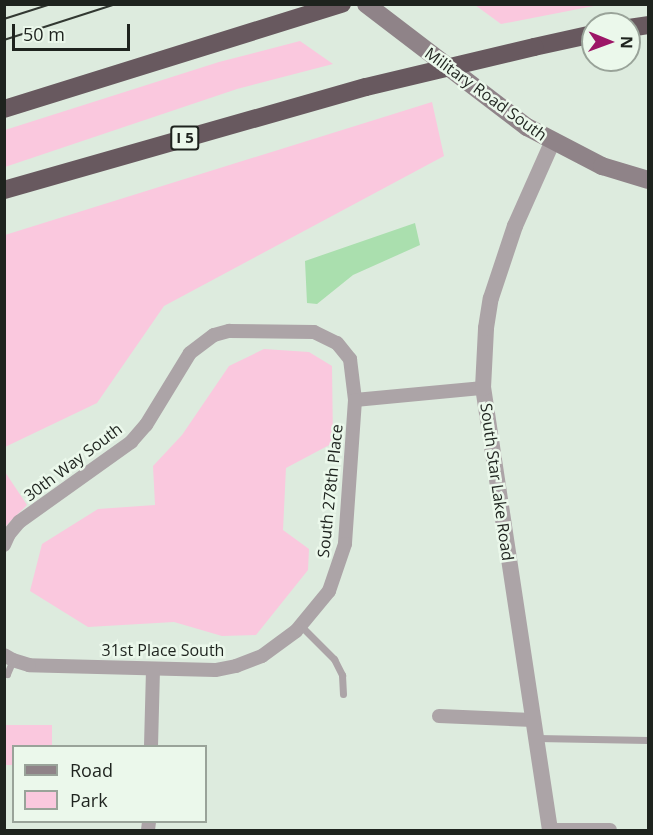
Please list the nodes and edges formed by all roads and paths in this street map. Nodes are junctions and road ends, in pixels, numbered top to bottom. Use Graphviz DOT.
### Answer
graph roads {
  1 [pos="342,4"];
  2 [pos="366,4"];
  3 [pos="581,37"];
  4 [pos="4,109"];
  5 [pos="552,142"];
  6 [pos="648,180"];
  7 [pos="4,190"];
  8 [pos="343,350"];
  9 [pos="483,388"];
  10 [pos="355,400"];
  11 [pos="4,545"];
  12 [pos="301,626"];
  13 [pos="9,658"];
  14 [pos="153,669"];
  15 [pos="4,674"];
  16 [pos="343,693"];
  17 [pos="439,716"];
  18 [pos="533,720"];
  19 [pos="536,738"];
  20 [pos="648,740"];
  21 [pos="151,745"];
  22 [pos="550,830"];
  23 [pos="610,831"];
  1 -- 4 [label="highway"];
  2 -- 5 [label="main road, Military Road South"];
  3 -- 7 [label="highway, I 5, bridge"];
  5 -- 6 [label="main road, Military Road South"];
  5 -- 9 [label="street, South Star Lake Road"];
  8 -- 10 [label="street, South 278th Place"];
  8 -- 11 [label="street, 30th Way South"];
  9 -- 10 [label="street"];
  9 -- 18 [label="street, South Star Lake Road"];
  10 -- 12 [label="street, South 278th Place"];
  12 -- 14 [label="street, 31st Place South"];
  12 -- 16 [label="lane"];
  13 -- 14 [label="street, 31st Place South"];
  13 -- 15 [label="lane"];
  14 -- 21 [label="street"];
  17 -- 18 [label="street"];
  18 -- 19 [label="street, South Star Lake Road"];
  19 -- 20 [label="lane"];
  19 -- 22 [label="street, South Star Lake Road"];
  22 -- 23 [label="street"];
}
